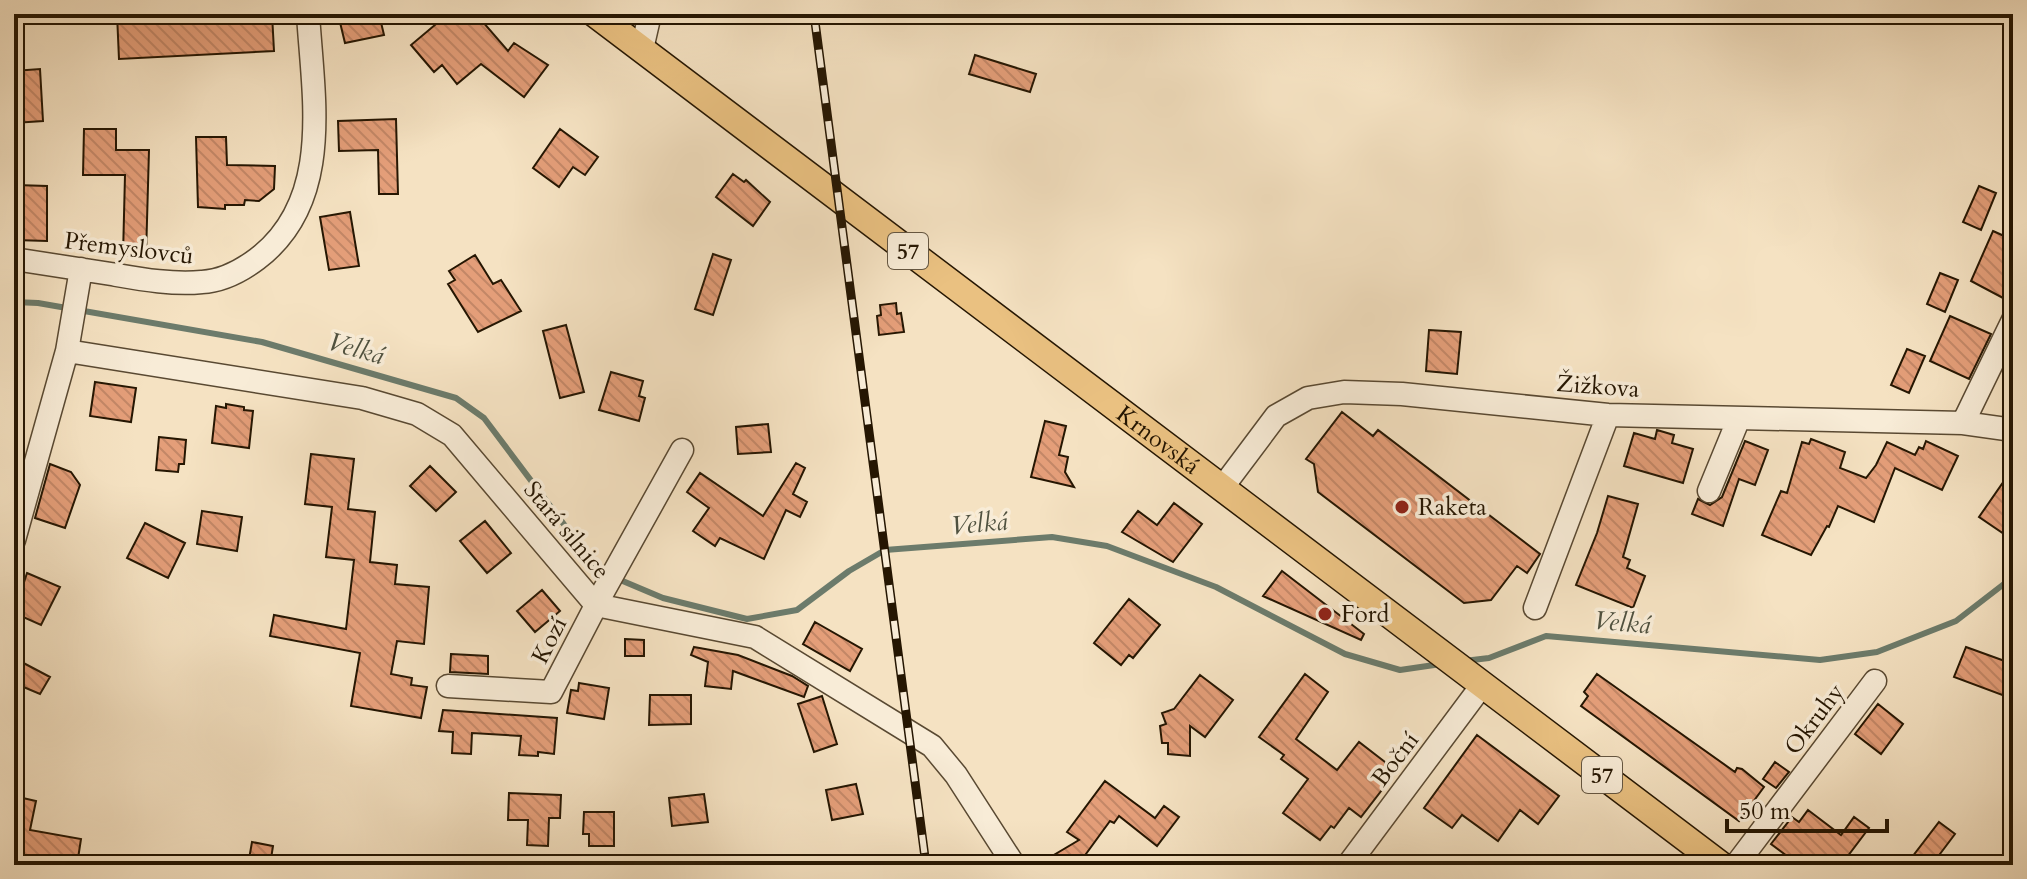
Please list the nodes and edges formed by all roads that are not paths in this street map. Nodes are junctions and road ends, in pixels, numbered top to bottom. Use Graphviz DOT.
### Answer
graph roads {
  1 [pos="308,14"];
  2 [pos="595,14"];
  3 [pos="650,14"];
  4 [pos="642,49"];
  5 [pos="14,259"];
  6 [pos="80,279"];
  7 [pos="2013,320"];
  8 [pos="69,342"];
  9 [pos="1608,415"];
  10 [pos="1739,418"];
  11 [pos="1963,423"];
  12 [pos="2013,430"];
  13 [pos="682,450"];
  14 [pos="1222,488"];
  15 [pos="1709,491"];
  16 [pos="14,540"];
  17 [pos="600,598"];
  18 [pos="1535,608"];
  19 [pos="1875,681"];
  20 [pos="1483,684"];
  21 [pos="448,686"];
  22 [pos="1014,865"];
  23 [pos="1348,865"];
  24 [pos="1721,865"];
  25 [pos="1736,865"];
  1 -- 6 [label="street, Přemyslovců"];
  2 -- 4 [label="main road, Krnovská / 57"];
  3 -- 4 [label="street"];
  4 -- 14 [label="main road, Krnovská / 57"];
  5 -- 6 [label="street, Přemyslovců"];
  6 -- 8 [label="street"];
  7 -- 11 [label="street"];
  8 -- 16 [label="street"];
  8 -- 17 [label="street, Stará silnice"];
  9 -- 10 [label="street, Žižkova"];
  9 -- 14 [label="street, Žižkova"];
  9 -- 18 [label="street"];
  10 -- 11 [label="street, Žižkova"];
  10 -- 15 [label="street"];
  11 -- 12 [label="street, Žižkova"];
  13 -- 17 [label="street"];
  14 -- 20 [label="main road, Krnovská / 57"];
  17 -- 21 [label="street, Kozí"];
  17 -- 22 [label="street, Stará silnice"];
  19 -- 25 [label="street, Okruhy"];
  20 -- 23 [label="street, Boční"];
  20 -- 24 [label="main road, Krnovská / 57"];
}
